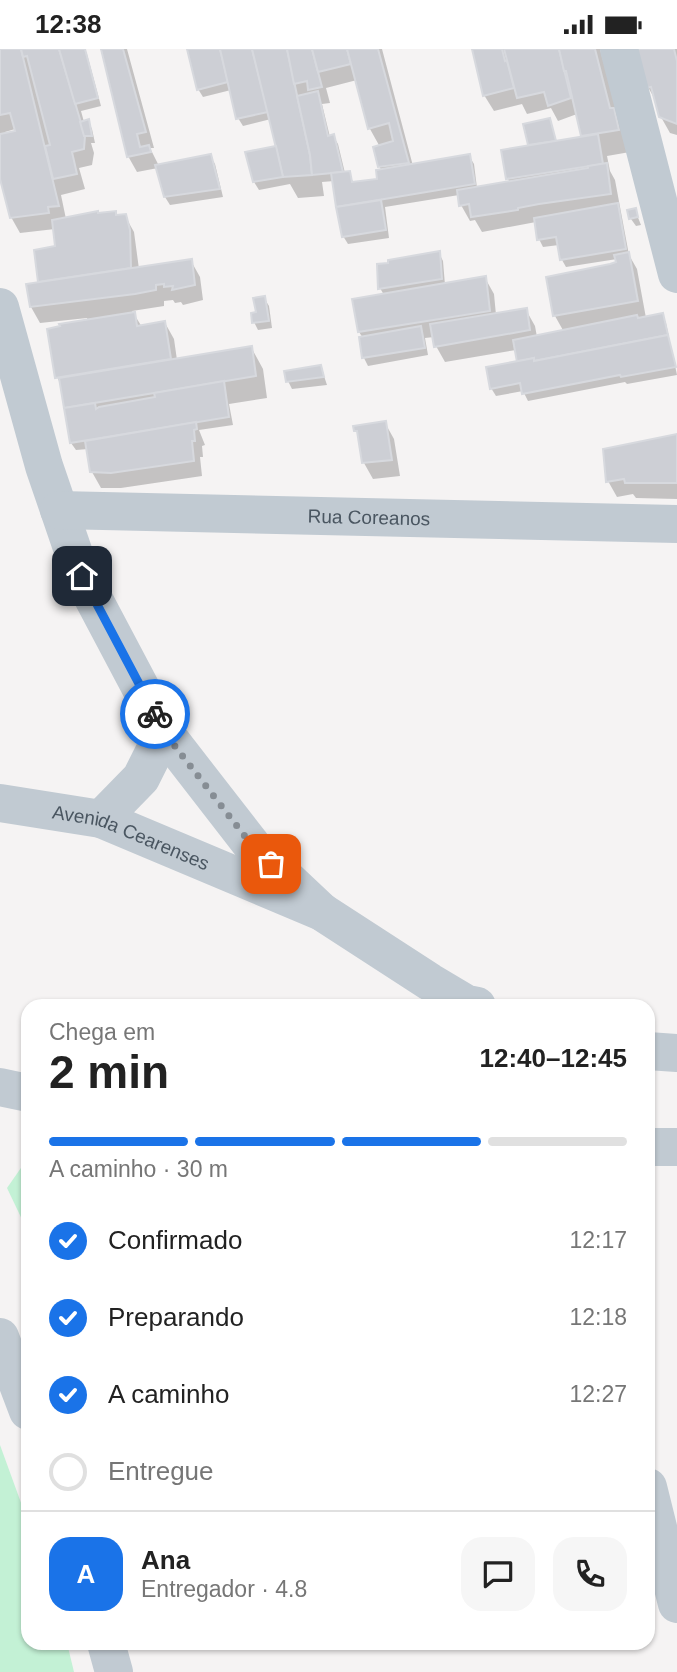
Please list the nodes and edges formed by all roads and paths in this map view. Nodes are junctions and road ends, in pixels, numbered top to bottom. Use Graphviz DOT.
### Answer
graph roads {
  1 [pos="619,49"];
  2 [pos="677,274"];
  3 [pos="0,307"];
  4 [pos="59,510"];
  5 [pos="677,524"];
  6 [pos="164,732"];
  7 [pos="0,803"];
  8 [pos="101,819"];
  9 [pos="322,912"];
  10 [pos="432,994"];
  11 [pos="451,999"];
  12 [pos="655,1051"];
  13 [pos="677,1053"];
  14 [pos="655,1147"];
  15 [pos="677,1147"];
  16 [pos="0,1337"];
  17 [pos="21,1392"];
  18 [pos="655,1515"];
  19 [pos="677,1604"];
  20 [pos="108,1650"];
  21 [pos="114,1672"];
  1 -- 2 [label="street"];
  3 -- 4 [label="street"];
  4 -- 5 [label="street, Rua Coreanos"];
  4 -- 6 [label="street"];
  6 -- 8 [label="street"];
  6 -- 9 [label="street"];
  7 -- 8 [label="street, Avenida Cearenses"];
  8 -- 9 [label="street, Avenida Cearenses"];
  9 -- 10 [label="street, Avenida Cearenses"];
  10 -- 11 [label="street, Avenida Cearenses"];
  12 -- 13 [label="street"];
  14 -- 15 [label="street"];
  16 -- 17 [label="street"];
  18 -- 19 [label="street"];
  20 -- 21 [label="street"];
}
